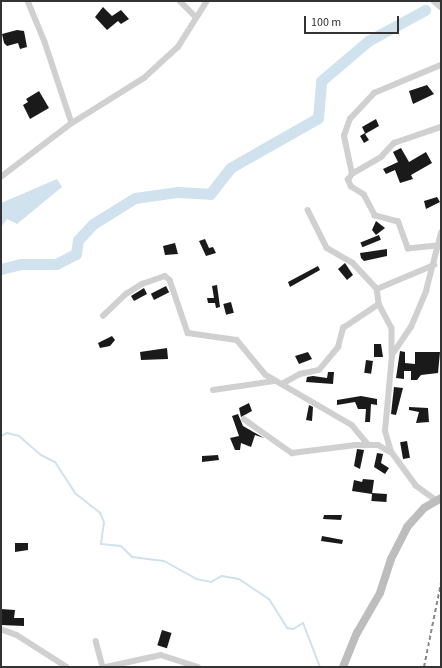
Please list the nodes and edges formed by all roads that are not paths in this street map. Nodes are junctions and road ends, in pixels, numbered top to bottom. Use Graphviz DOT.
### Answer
graph roads {
  1 [pos="28,1"];
  2 [pos="180,1"];
  3 [pos="207,1"];
  4 [pos="434,1"];
  5 [pos="441,7"];
  6 [pos="195,16"];
  7 [pos="441,65"];
  8 [pos="72,123"];
  9 [pos="441,127"];
  10 [pos="352,174"];
  11 [pos="1,177"];
  12 [pos="308,210"];
  13 [pos="441,233"];
  14 [pos="437,246"];
  15 [pos="434,265"];
  16 [pos="377,289"];
  17 [pos="379,304"];
  18 [pos="103,316"];
  19 [pos="392,355"];
  20 [pos="276,381"];
  21 [pos="282,384"];
  22 [pos="212,390"];
  23 [pos="244,419"];
  24 [pos="369,445"];
  25 [pos="391,452"];
  26 [pos="438,499"];
  27 [pos="1,629"];
  28 [pos="96,642"];
  29 [pos="67,667"];
  30 [pos="104,667"];
  31 [pos="198,667"];
  32 [pos="342,667"];
  1 -- 8 [label="street"];
  2 -- 6 [label="street"];
  3 -- 6 [label="street"];
  4 -- 5 [label="street"];
  6 -- 8 [label="street"];
  7 -- 10 [label="street"];
  8 -- 11 [label="street"];
  9 -- 10 [label="street"];
  10 -- 14 [label="street"];
  12 -- 16 [label="street"];
  13 -- 14 [label="street"];
  14 -- 15 [label="street"];
  15 -- 16 [label="street"];
  15 -- 19 [label="street"];
  16 -- 17 [label="street"];
  17 -- 19 [label="street"];
  17 -- 21 [label="street"];
  18 -- 20 [label="street"];
  19 -- 25 [label="street"];
  20 -- 21 [label="street"];
  20 -- 22 [label="street"];
  21 -- 24 [label="street"];
  23 -- 24 [label="street"];
  24 -- 25 [label="street"];
  25 -- 26 [label="street"];
  26 -- 32 [label="street"];
  27 -- 29 [label="street"];
  28 -- 30 [label="street"];
  30 -- 31 [label="street"];
}
